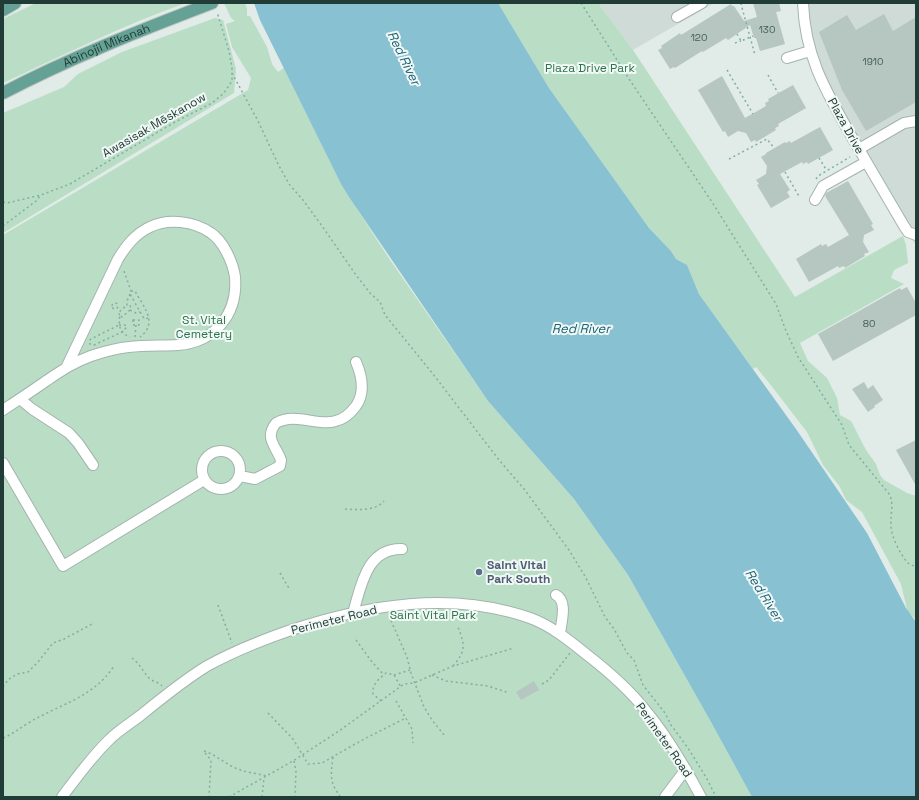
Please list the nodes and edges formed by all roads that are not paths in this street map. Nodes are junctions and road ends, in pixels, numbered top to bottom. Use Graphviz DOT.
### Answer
graph roads {
  1 [pos="15,3"];
  2 [pos="702,3"];
  3 [pos="803,3"];
  4 [pos="214,7"];
  5 [pos="3,10"];
  6 [pos="677,17"];
  7 [pos="810,51"];
  8 [pos="788,58"];
  9 [pos="3,93"];
  10 [pos="916,121"];
  11 [pos="859,149"];
  12 [pos="866,162"];
  13 [pos="815,200"];
  14 [pos="916,235"];
  15 [pos="356,362"];
  16 [pos="67,366"];
  17 [pos="20,398"];
  18 [pos="3,410"];
  19 [pos="3,463"];
  20 [pos="92,465"];
  21 [pos="240,476"];
  22 [pos="204,480"];
  23 [pos="402,549"];
  24 [pos="556,595"];
  25 [pos="353,613"];
  26 [pos="560,634"];
  27 [pos="686,769"];
  28 [pos="62,797"];
  29 [pos="665,797"];
  30 [pos="701,797"];
  1 -- 5 [label="main road"];
  2 -- 6 [label="street"];
  3 -- 7 [label="street, Plaza Drive"];
  4 -- 9 [label="main road, Abinojii Mikanah"];
  7 -- 8 [label="street"];
  7 -- 11 [label="street, Plaza Drive"];
  10 -- 11 [label="street"];
  11 -- 12 [label="street, Plaza Drive"];
  12 -- 13 [label="street"];
  12 -- 14 [label="street, Plaza Drive"];
  15 -- 21 [label="street"];
  16 -- 16 [label="street"];
  16 -- 17 [label="street"];
  17 -- 18 [label="street"];
  17 -- 20 [label="street"];
  19 -- 22 [label="street"];
  21 -- 22 [label="street"];
  21 -- 22 [label="street"];
  23 -- 25 [label="street"];
  24 -- 26 [label="street"];
  25 -- 26 [label="street, Perimeter Road"];
  25 -- 28 [label="street, Perimeter Road"];
  26 -- 27 [label="street, Perimeter Road"];
  27 -- 29 [label="street"];
  27 -- 30 [label="street, Perimeter Road"];
}
